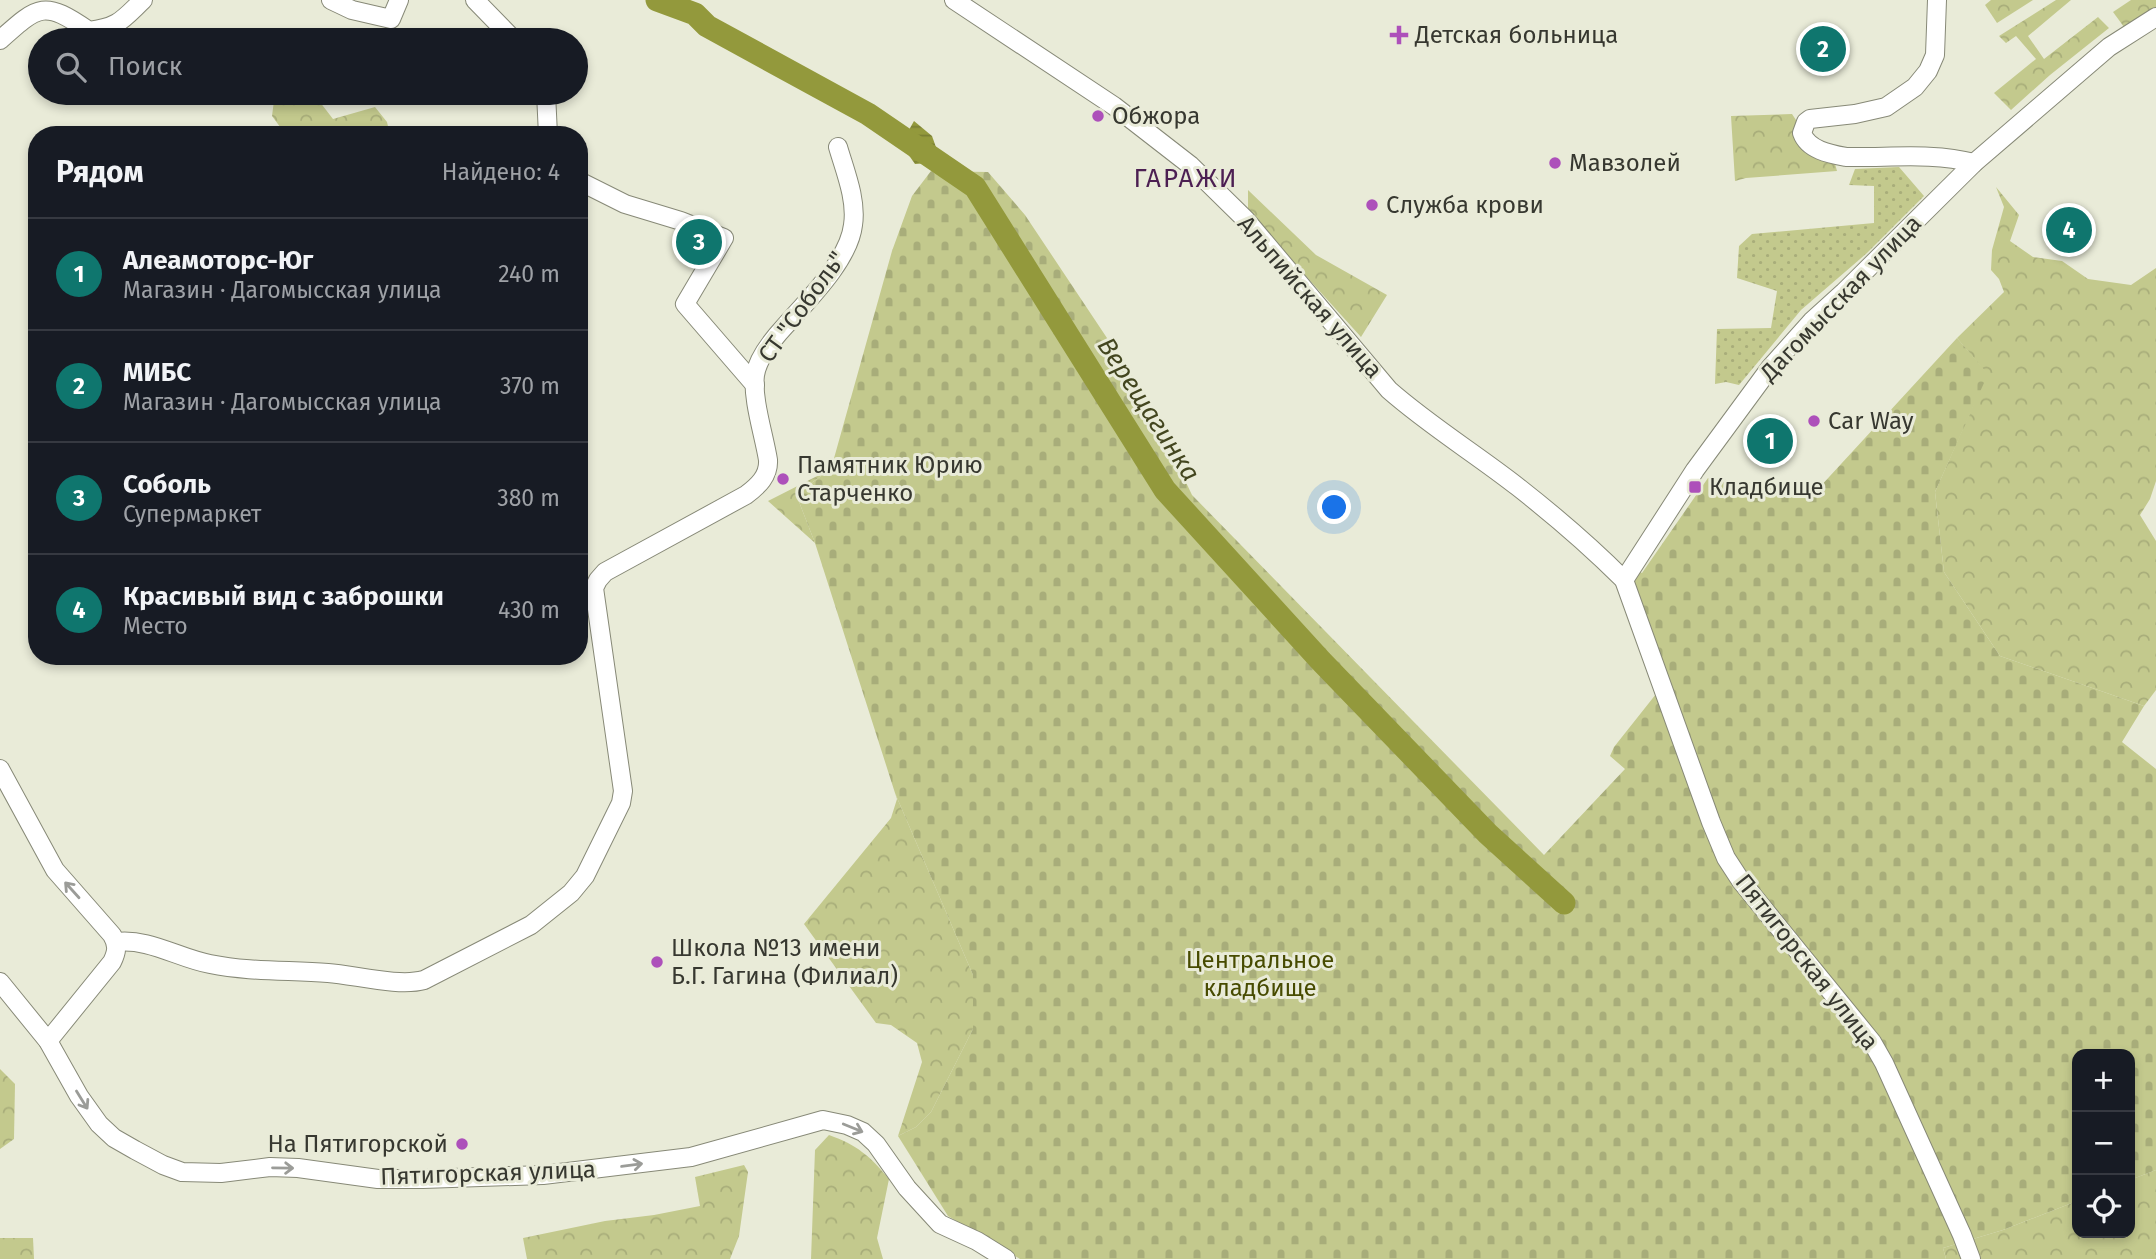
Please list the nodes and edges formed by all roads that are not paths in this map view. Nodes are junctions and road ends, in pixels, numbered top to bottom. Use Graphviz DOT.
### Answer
graph roads {
  1 [pos="144,0"];
  2 [pos="331,0"];
  3 [pos="399,0"];
  4 [pos="475,0"];
  5 [pos="954,0"];
  6 [pos="1937,0"];
  7 [pos="2156,17"];
  8 [pos="86,28"];
  9 [pos="110,28"];
  10 [pos="502,28"];
  11 [pos="0,40"];
  12 [pos="547,105"];
  13 [pos="548,126"];
  14 [pos="838,147"];
  15 [pos="1974,163"];
  16 [pos="588,186"];
  17 [pos="755,385"];
  18 [pos="1624,580"];
  19 [pos="0,769"];
  20 [pos="116,942"];
  21 [pos="0,982"];
  22 [pos="48,1041"];
  23 [pos="1006,1259"];
  24 [pos="1970,1259"];
  1 -- 9 [label="street"];
  2 -- 3 [label="street"];
  4 -- 10 [label="street"];
  5 -- 18 [label="street, Альпийская улица"];
  6 -- 15 [label="street"];
  7 -- 15 [label="street, Дагомысская улица"];
  8 -- 11 [label="street"];
  12 -- 13 [label="street"];
  14 -- 17 [label="street, СТ \"Соболь\""];
  15 -- 18 [label="street, Дагомысская улица"];
  16 -- 17 [label="street"];
  17 -- 20 [label="street, СТ \"Соболь\""];
  18 -- 24 [label="street, Пятигорская улица"];
  20 -- 19 [label="street, one-way"];
  20 -- 22 [label="street"];
  21 -- 22 [label="street, Пятигорская улица"];
  22 -- 23 [label="street, Пятигорская улица, one-way"];
}
